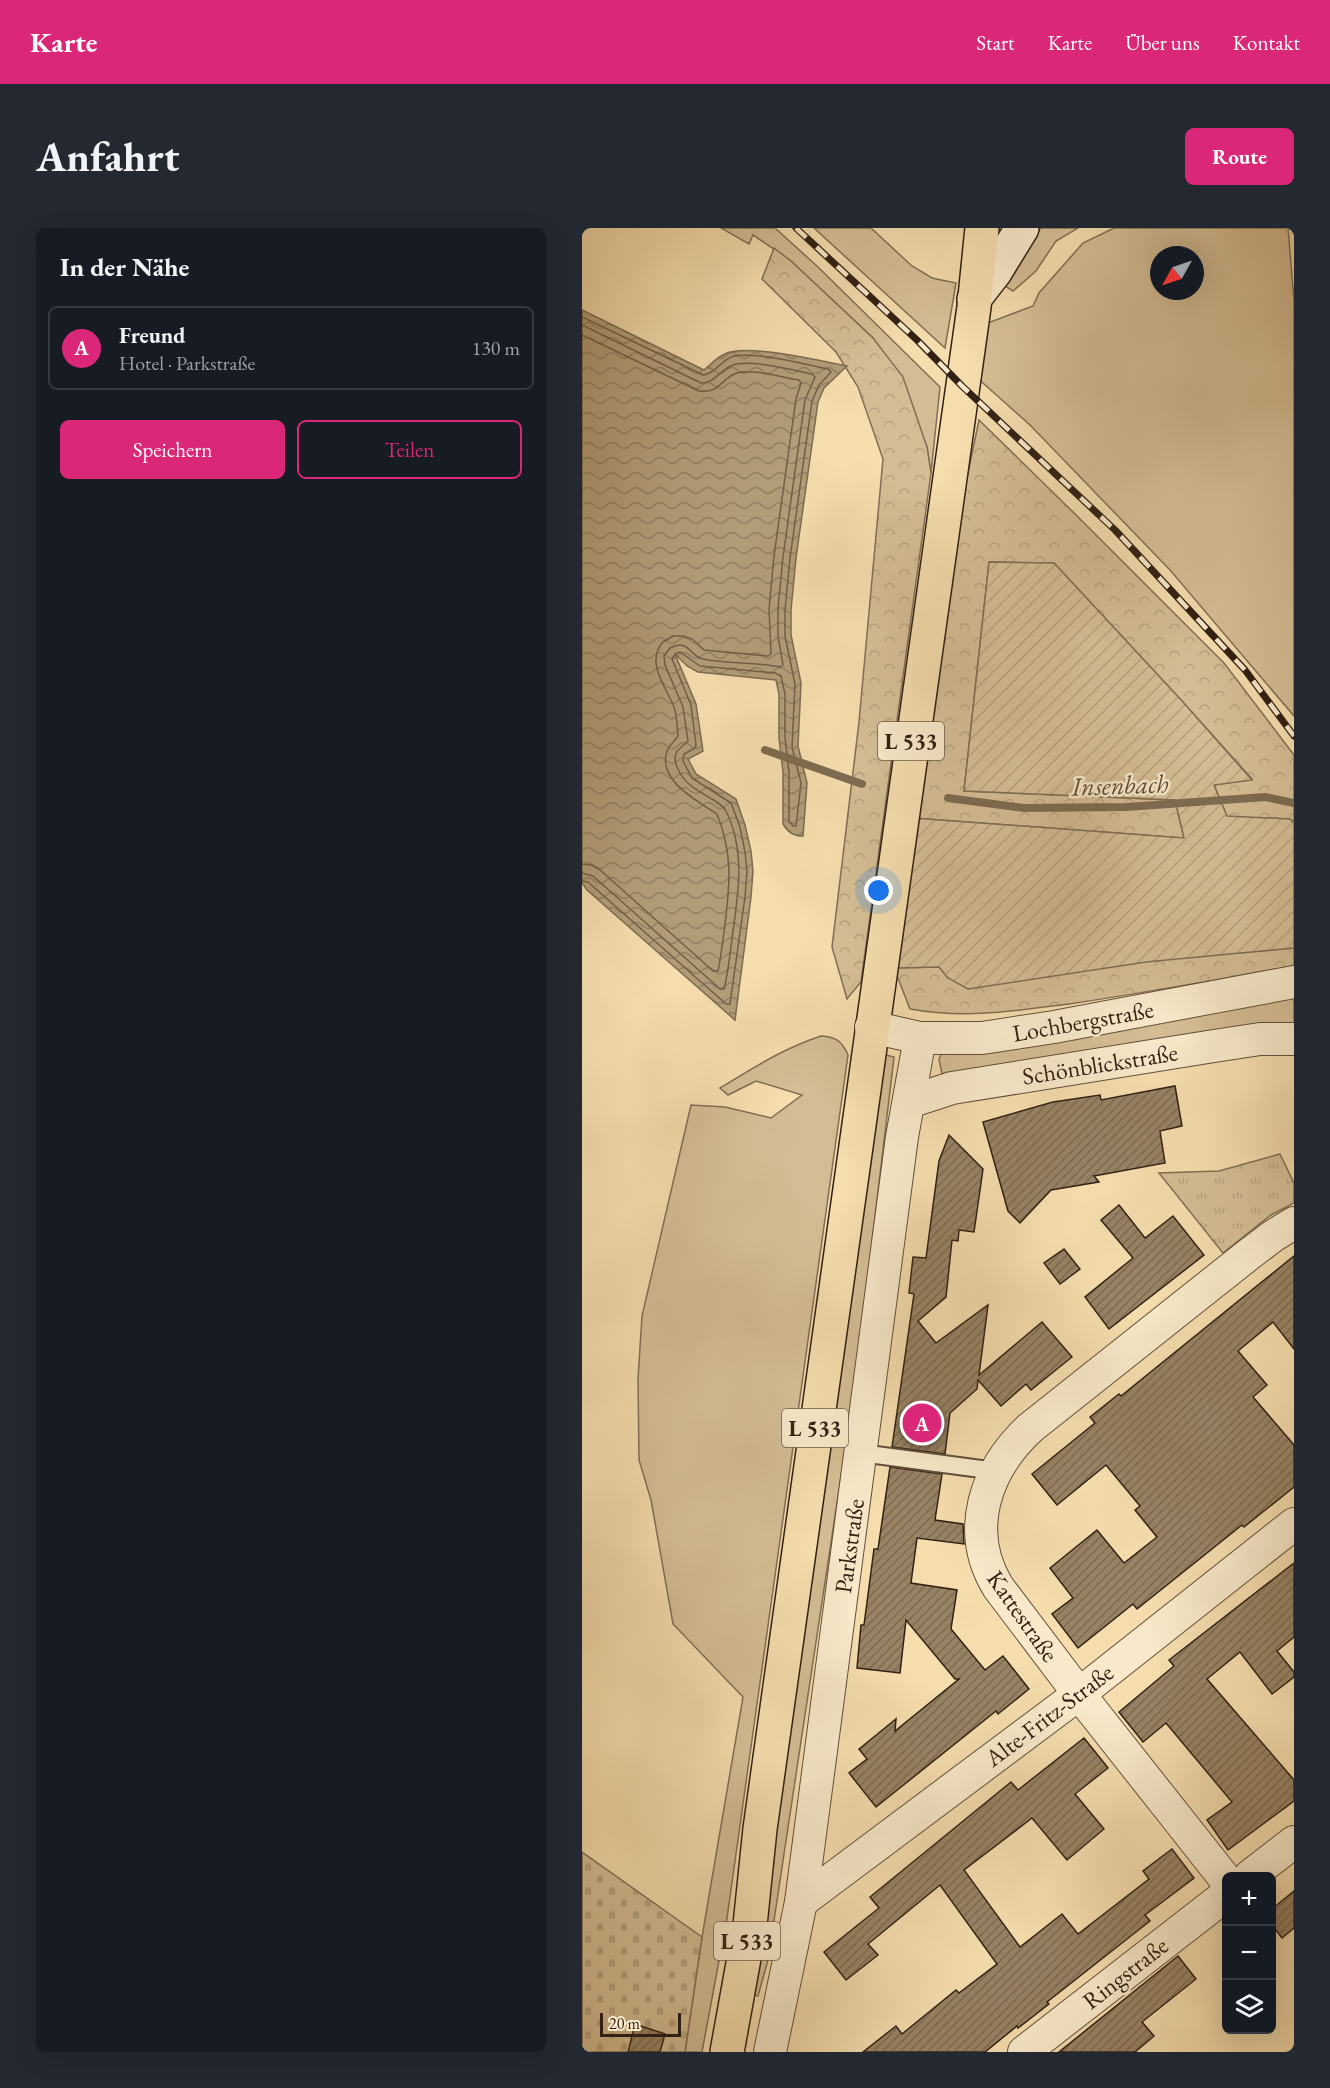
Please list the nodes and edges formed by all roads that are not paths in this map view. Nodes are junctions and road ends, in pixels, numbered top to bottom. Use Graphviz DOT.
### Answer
graph roads {
  1 [pos="982,228"];
  2 [pos="1022,228"];
  3 [pos="974,299"];
  4 [pos="1294,982"];
  5 [pos="871,1027"];
  6 [pos="920,1038"];
  7 [pos="1294,1039"];
  8 [pos="909,1102"];
  9 [pos="1294,1223"];
  10 [pos="861,1453"];
  11 [pos="996,1471"];
  12 [pos="1294,1524"];
  13 [pos="1079,1694"];
  14 [pos="1294,1842"];
  15 [pos="1255,1872"];
  16 [pos="1222,1874"];
  17 [pos="1222,1898"];
  18 [pos="801,1902"];
  19 [pos="727,2052"];
  20 [pos="770,2052"];
  21 [pos="1024,2052"];
  1 -- 3 [label="main road, L 533"];
  2 -- 3 [label="main road"];
  3 -- 5 [label="main road, L 533"];
  4 -- 6 [label="street, Lochbergstraße"];
  5 -- 6 [label="street, Lochbergstraße"];
  5 -- 19 [label="main road, L 533"];
  6 -- 8 [label="street, Parkstraße"];
  7 -- 8 [label="street, Schönblickstraße"];
  8 -- 10 [label="street, Parkstraße"];
  9 -- 11 [label="street, Kattestraße"];
  10 -- 11 [label="lane"];
  10 -- 18 [label="street, Parkstraße"];
  11 -- 13 [label="street, Kattestraße"];
  12 -- 13 [label="street, Alte-Fritz-Straße"];
  13 -- 16 [label="street, Kattestraße"];
  13 -- 18 [label="street, Alte-Fritz-Straße"];
  14 -- 15 [label="street"];
  17 -- 21 [label="street, Ringstraße"];
  18 -- 20 [label="street, Parkstraße"];
}
